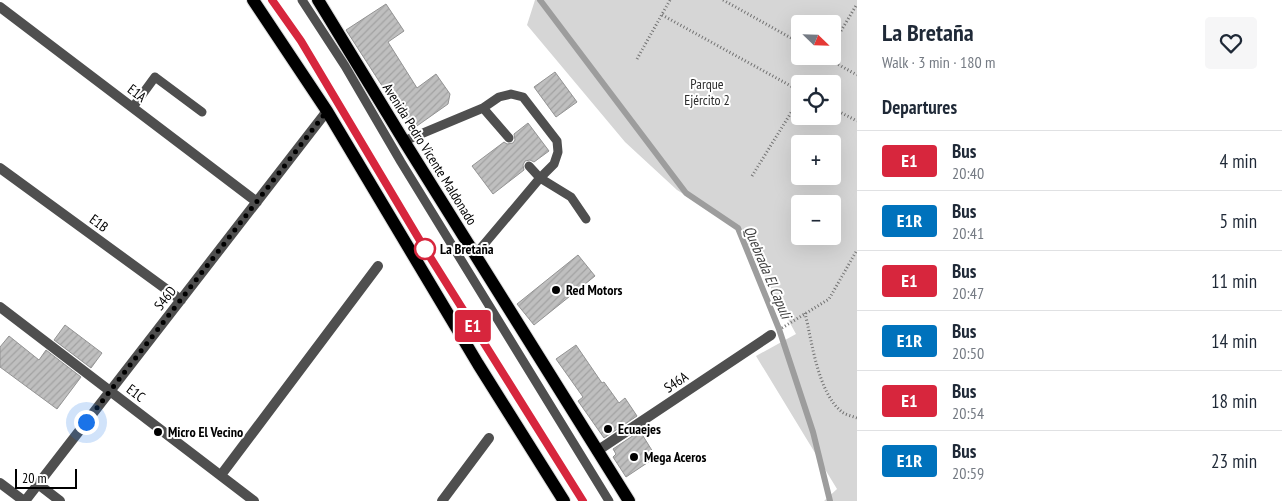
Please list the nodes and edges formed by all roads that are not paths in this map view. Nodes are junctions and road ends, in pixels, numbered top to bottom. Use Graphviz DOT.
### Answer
graph roads {
  1 [pos="253,0"];
  2 [pos="272,0"];
  3 [pos="302,0"];
  4 [pos="318,0"];
  5 [pos="0,7"];
  6 [pos="133,106"];
  7 [pos="483,108"];
  8 [pos="327,111"];
  9 [pos="202,112"];
  10 [pos="509,138"];
  11 [pos="404,141"];
  12 [pos="529,166"];
  13 [pos="0,168"];
  14 [pos="540,178"];
  15 [pos="257,202"];
  16 [pos="586,219"];
  17 [pos="475,255"];
  18 [pos="378,266"];
  19 [pos="181,300"];
  20 [pos="0,307"];
  21 [pos="771,335"];
  22 [pos="110,391"];
  23 [pos="489,438"];
  24 [pos="597,451"];
  25 [pos="220,475"];
  26 [pos="0,483"];
  27 [pos="38,484"];
  28 [pos="24,501"];
  29 [pos="60,501"];
  30 [pos="254,501"];
  31 [pos="442,501"];
  32 [pos="564,501"];
  33 [pos="583,501"];
  34 [pos="609,501"];
  35 [pos="629,501"];
  1 -- 8 [label="main road"];
  2 -- 33 [label="lane"];
  3 -- 34 [label="lane"];
  4 -- 11 [label="main road, Avenida Pedro Vicente Maldonado"];
  5 -- 6 [label="street, E1A"];
  6 -- 9 [label="lane"];
  6 -- 15 [label="street, E1A"];
  7 -- 10 [label="lane"];
  7 -- 11 [label="lane"];
  7 -- 14 [label="lane"];
  8 -- 15 [label="street, S46D"];
  8 -- 32 [label="main road"];
  11 -- 17 [label="main road, Avenida Pedro Vicente Maldonado"];
  12 -- 14 [label="lane"];
  13 -- 19 [label="street, E1B"];
  14 -- 16 [label="lane"];
  14 -- 17 [label="lane"];
  15 -- 19 [label="street, S46D"];
  17 -- 24 [label="main road, Avenida Pedro Vicente Maldonado"];
  18 -- 25 [label="street"];
  19 -- 22 [label="street, S46D"];
  20 -- 22 [label="street, E1C"];
  21 -- 24 [label="street, S46A"];
  22 -- 25 [label="street, E1C"];
  22 -- 27 [label="street, S46D"];
  23 -- 31 [label="street"];
  24 -- 35 [label="main road, Avenida Pedro Vicente Maldonado"];
  25 -- 30 [label="street, E1C"];
  26 -- 28 [label="street"];
  27 -- 28 [label="street, S46D"];
  27 -- 29 [label="street"];
}
